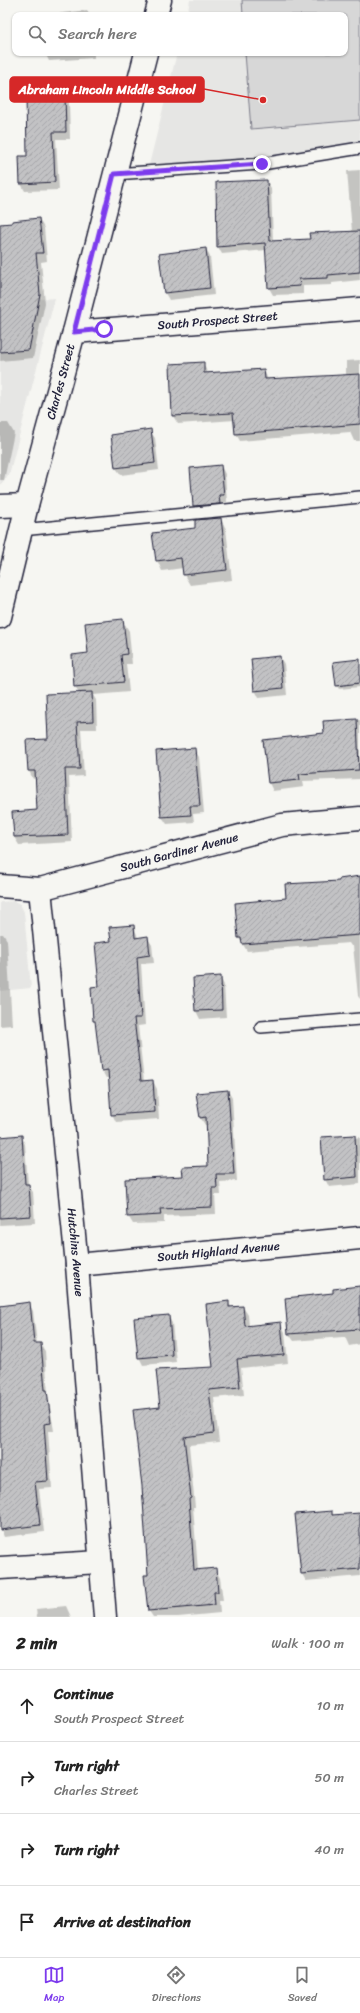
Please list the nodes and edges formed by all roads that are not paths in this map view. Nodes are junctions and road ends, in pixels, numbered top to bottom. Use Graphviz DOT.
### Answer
graph roads {
  1 [pos="160,0"];
  2 [pos="157,12"];
  3 [pos="145,56"];
  4 [pos="360,148"];
  5 [pos="114,174"];
  6 [pos="360,309"];
  7 [pos="74,332"];
  8 [pos="360,497"];
  9 [pos="27,505"];
  10 [pos="0,506"];
  11 [pos="21,530"];
  12 [pos="0,617"];
  13 [pos="360,818"];
  14 [pos="0,886"];
  15 [pos="40,889"];
  16 [pos="360,1019"];
  17 [pos="261,1027"];
  18 [pos="360,1238"];
  19 [pos="77,1265"];
  20 [pos="100,1562"];
  21 [pos="0,1568"];
  22 [pos="105,1617"];
  1 -- 2 [label="street"];
  3 -- 5 [label="street, Charles Street"];
  4 -- 5 [label="lane"];
  5 -- 7 [label="street, Charles Street"];
  6 -- 7 [label="street, South Prospect Street"];
  7 -- 9 [label="street, Charles Street"];
  8 -- 11 [label="lane"];
  9 -- 10 [label="street"];
  9 -- 11 [label="street, Charles Street"];
  11 -- 12 [label="street, Charles Street"];
  13 -- 15 [label="street, South Gardiner Avenue"];
  14 -- 15 [label="street, South Gardiner Avenue"];
  15 -- 19 [label="street, Hutchins Avenue"];
  16 -- 17 [label="lane"];
  18 -- 19 [label="street, South Highland Avenue"];
  19 -- 20 [label="street, Hutchins Avenue"];
  20 -- 21 [label="street"];
  20 -- 22 [label="street, Hutchins Avenue"];
}
